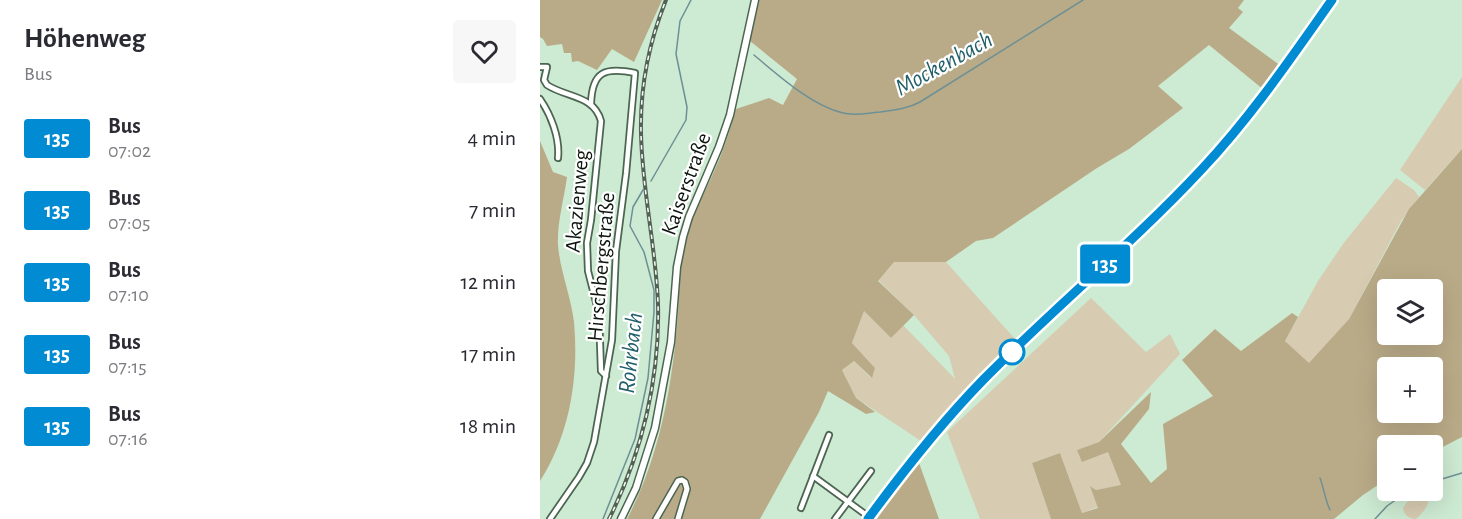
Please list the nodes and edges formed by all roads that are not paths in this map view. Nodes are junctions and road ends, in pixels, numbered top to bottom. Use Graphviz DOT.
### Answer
graph roads {
  1 [pos="755,0"];
  2 [pos="1332,0"];
  3 [pos="540,67"];
  4 [pos="540,99"];
  5 [pos="591,104"];
  6 [pos="558,158"];
  7 [pos="606,376"];
  8 [pos="829,435"];
  9 [pos="871,471"];
  10 [pos="813,476"];
  11 [pos="848,502"];
  12 [pos="801,508"];
  13 [pos="869,518"];
  14 [pos="550,519"];
  15 [pos="621,519"];
  16 [pos="656,519"];
  17 [pos="678,519"];
  18 [pos="835,519"];
  1 -- 15 [label="main road, Kaiserstraße"];
  2 -- 13 [label="street"];
  3 -- 5 [label="street"];
  4 -- 6 [label="street, Akazienweg"];
  5 -- 7 [label="street, Akazienweg"];
  5 -- 7 [label="street, Hirschbergstraße"];
  7 -- 14 [label="street, Hirschbergstraße"];
  8 -- 10 [label="street"];
  9 -- 11 [label="street"];
  10 -- 11 [label="street"];
  10 -- 12 [label="street"];
  11 -- 13 [label="street"];
  11 -- 18 [label="street"];
  16 -- 17 [label="street"];
}
